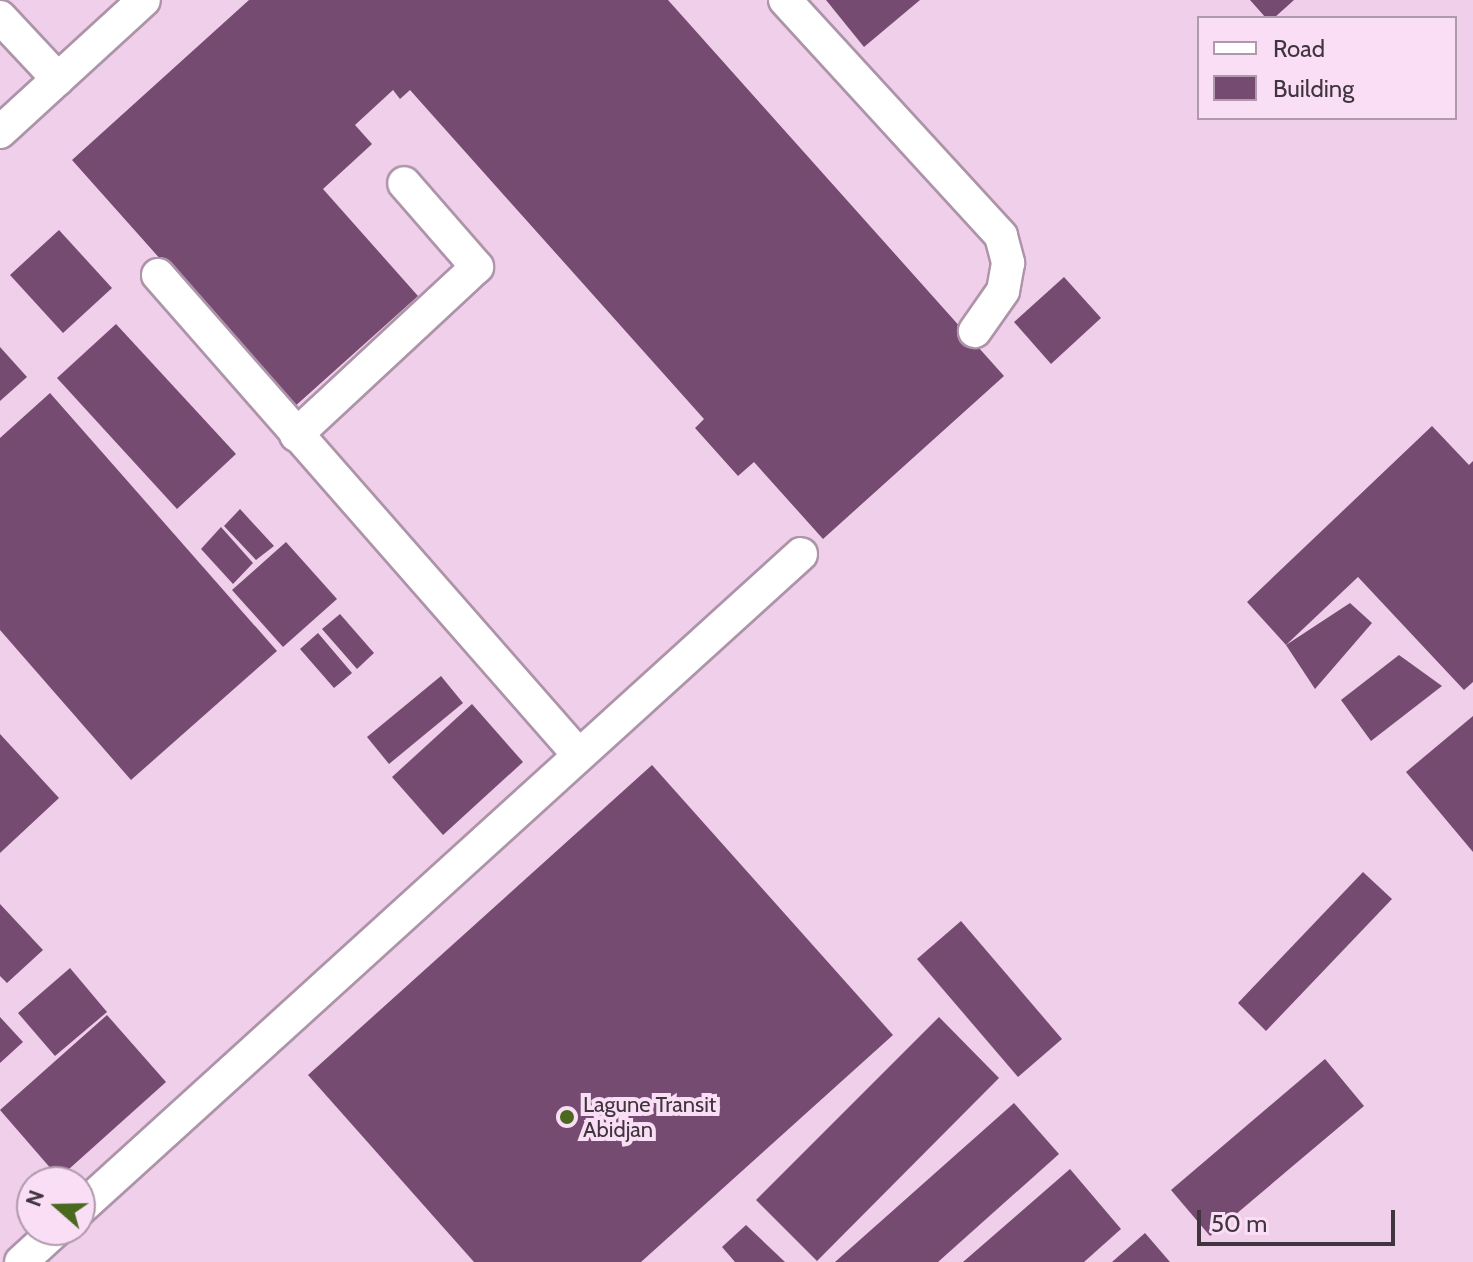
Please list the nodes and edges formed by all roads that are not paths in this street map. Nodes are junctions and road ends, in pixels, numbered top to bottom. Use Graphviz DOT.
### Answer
graph roads {
  1 [pos="144,0"];
  2 [pos="785,0"];
  3 [pos="0,17"];
  4 [pos="58,79"];
  5 [pos="0,132"];
  6 [pos="404,183"];
  7 [pos="158,275"];
  8 [pos="975,331"];
  9 [pos="296,435"];
  10 [pos="801,554"];
  11 [pos="577,753"];
  12 [pos="96,1194"];
  13 [pos="0,1243"];
  14 [pos="38,1246"];
  15 [pos="20,1262"];
  1 -- 4 [label="lane"];
  2 -- 8 [label="lane"];
  3 -- 4 [label="lane"];
  4 -- 5 [label="lane"];
  6 -- 9 [label="lane"];
  7 -- 9 [label="lane"];
  9 -- 11 [label="lane"];
  10 -- 11 [label="lane"];
  11 -- 12 [label="lane"];
  13 -- 15 [label="lane"];
  14 -- 15 [label="lane"];
}
